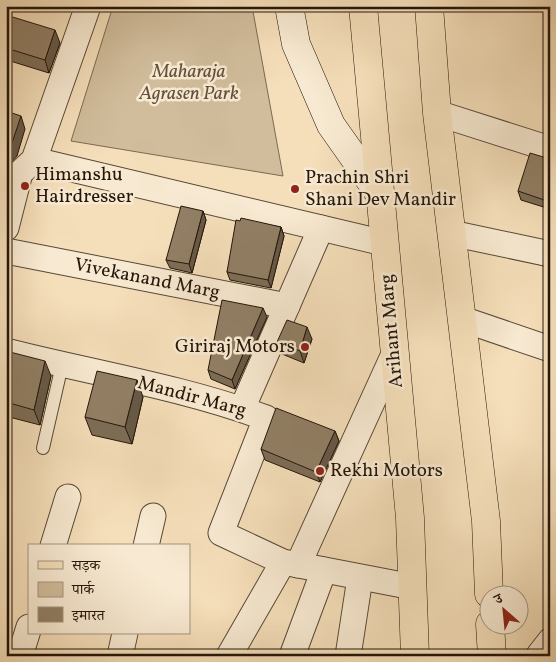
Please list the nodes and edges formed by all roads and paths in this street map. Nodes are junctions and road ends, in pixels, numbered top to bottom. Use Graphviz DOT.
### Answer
graph roads {
  1 [pos="88,6"];
  2 [pos="289,6"];
  3 [pos="363,6"];
  4 [pos="429,6"];
  5 [pos="437,113"];
  6 [pos="550,149"];
  7 [pos="34,160"];
  8 [pos="379,193"];
  9 [pos="6,228"];
  10 [pos="321,228"];
  11 [pos="451,233"];
  12 [pos="384,243"];
  13 [pos="6,251"];
  14 [pos="550,254"];
  15 [pos="287,306"];
  16 [pos="462,319"];
  17 [pos="550,349"];
  18 [pos="6,352"];
  19 [pos="394,354"];
  20 [pos="62,365"];
  21 [pos="242,409"];
  22 [pos="42,448"];
  23 [pos="68,497"];
  24 [pos="153,516"];
  25 [pos="54,544"];
  26 [pos="146,544"];
  27 [pos="291,564"];
  28 [pos="324,570"];
  29 [pos="360,578"];
  30 [pos="489,584"];
  31 [pos="413,587"];
  32 [pos="28,631"];
  33 [pos="125,634"];
  34 [pos="491,634"];
  35 [pos="20,656"];
  36 [pos="120,656"];
  37 [pos="229,656"];
  38 [pos="292,656"];
  39 [pos="348,656"];
  40 [pos="415,656"];
  41 [pos="492,656"];
  1 -- 7 [label="street"];
  2 -- 8 [label="street"];
  3 -- 8 [label="main road, Arihant Marg"];
  4 -- 5 [label="main road"];
  5 -- 6 [label="street"];
  5 -- 11 [label="main road"];
  7 -- 9 [label="street"];
  7 -- 10 [label="street"];
  8 -- 12 [label="main road, Arihant Marg"];
  10 -- 12 [label="street"];
  10 -- 15 [label="street"];
  11 -- 14 [label="street"];
  11 -- 16 [label="main road"];
  12 -- 19 [label="main road, Arihant Marg"];
  13 -- 15 [label="street, Vivekanand Marg"];
  15 -- 21 [label="street"];
  16 -- 17 [label="street"];
  16 -- 30 [label="main road"];
  18 -- 20 [label="street, Mandir Marg"];
  19 -- 27 [label="street"];
  19 -- 31 [label="main road, Arihant Marg"];
  20 -- 21 [label="street, Mandir Marg"];
  20 -- 22 [label="lane"];
  21 -- 27 [label="street, Mandir Marg"];
  23 -- 25 [label="street"];
  24 -- 26 [label="street"];
  27 -- 28 [label="street, Mandir Marg"];
  27 -- 37 [label="street"];
  28 -- 29 [label="street, Mandir Marg"];
  28 -- 38 [label="street"];
  29 -- 31 [label="street, Mandir Marg"];
  29 -- 39 [label="street"];
  31 -- 40 [label="main road, Arihant Marg"];
  32 -- 35 [label="street"];
  33 -- 36 [label="street"];
  34 -- 41 [label="main road"];
}
